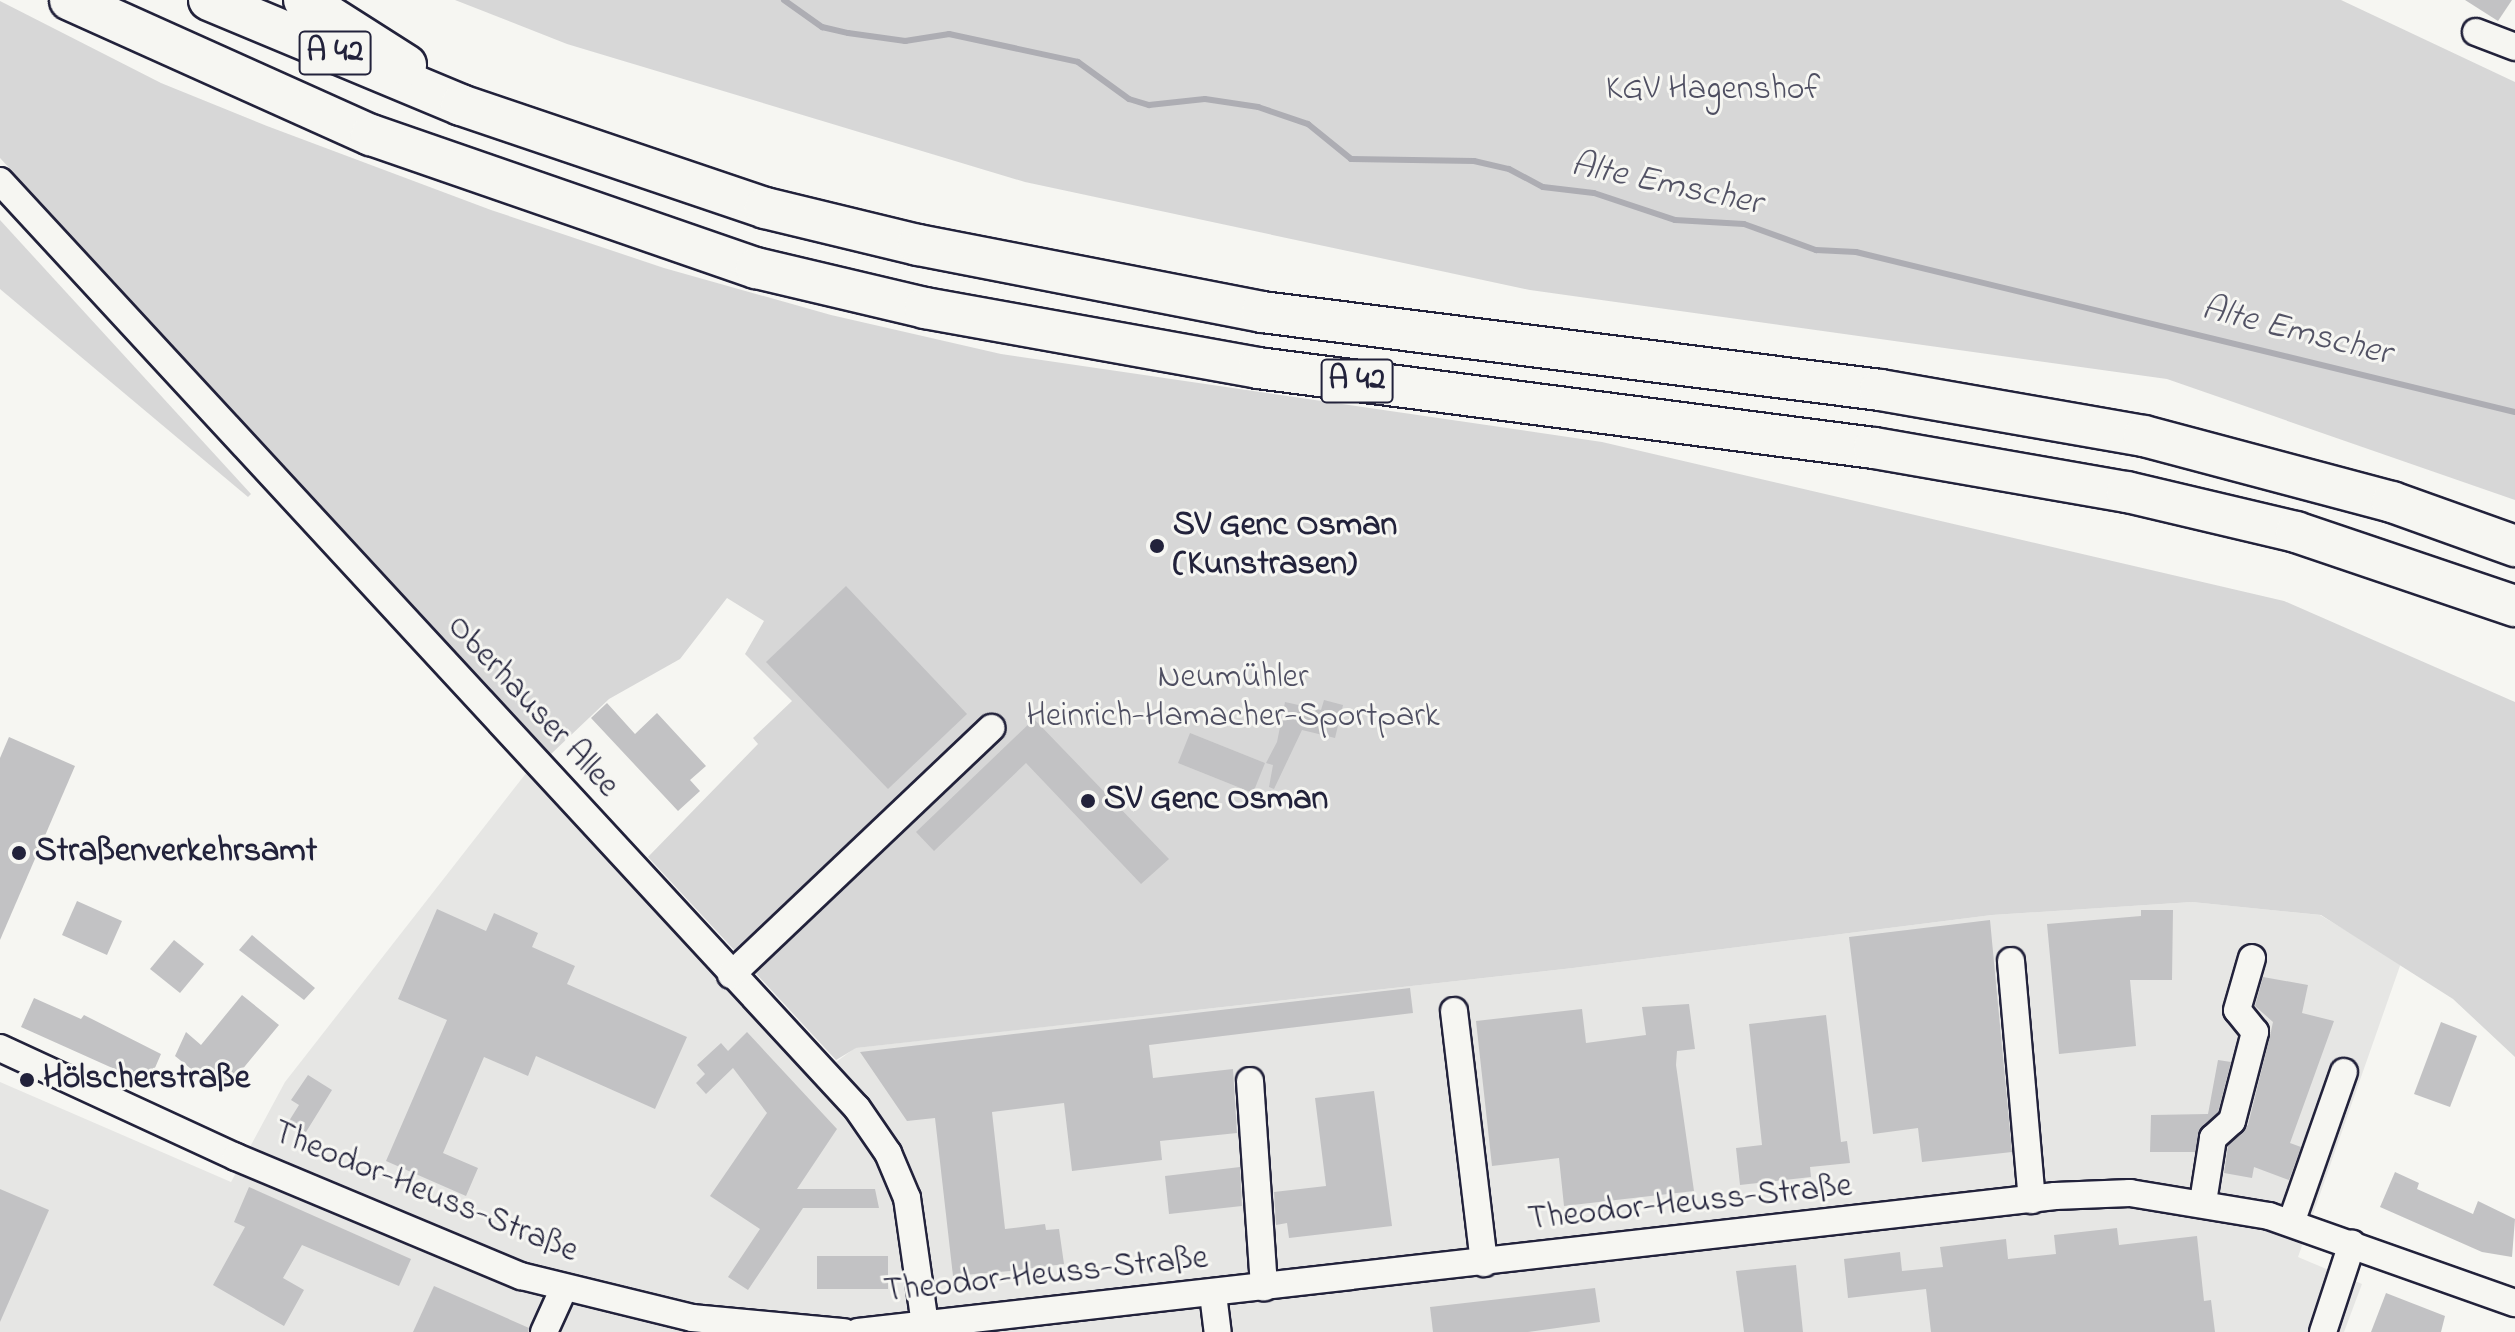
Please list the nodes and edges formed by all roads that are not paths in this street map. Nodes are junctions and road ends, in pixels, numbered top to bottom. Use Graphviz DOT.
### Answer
graph roads {
  1 [pos="70,0"];
  2 [pos="209,0"];
  3 [pos="304,0"];
  4 [pos="2476,32"];
  5 [pos="2515,47"];
  6 [pos="461,105"];
  7 [pos="0,181"];
  8 [pos="2515,546"];
  9 [pos="2515,606"];
  10 [pos="991,728"];
  11 [pos="2252,958"];
  12 [pos="2011,961"];
  13 [pos="731,975"];
  14 [pos="1454,1011"];
  15 [pos="0,1048"];
  16 [pos="2344,1072"];
  17 [pos="1250,1081"];
  18 [pos="2032,1200"];
  19 [pos="2203,1202"];
  20 [pos="2291,1223"];
  21 [pos="2352,1244"];
  22 [pos="1484,1263"];
  23 [pos="564,1288"];
  24 [pos="1264,1288"];
  25 [pos="1213,1294"];
  26 [pos="2515,1303"];
  27 [pos="925,1329"];
  28 [pos="544,1332"];
  29 [pos="844,1332"];
  30 [pos="858,1332"];
  31 [pos="1218,1332"];
  32 [pos="2323,1332"];
  1 -- 9 [label="highway, A 42"];
  2 -- 6 [label="highway, A 42"];
  3 -- 6 [label="highway"];
  4 -- 5 [label="street"];
  6 -- 8 [label="highway, A 42"];
  7 -- 13 [label="street, Oberhauser Allee"];
  10 -- 13 [label="street"];
  11 -- 19 [label="street"];
  12 -- 18 [label="street"];
  13 -- 27 [label="street, Oberhauser Allee"];
  14 -- 22 [label="street"];
  15 -- 23 [label="street, Theodor-Heuss-Straße"];
  16 -- 20 [label="street"];
  17 -- 24 [label="street"];
  18 -- 19 [label="street, Theodor-Heuss-Straße"];
  18 -- 22 [label="street, Theodor-Heuss-Straße"];
  19 -- 20 [label="street, Theodor-Heuss-Straße"];
  20 -- 21 [label="street, Theodor-Heuss-Straße"];
  21 -- 26 [label="street, Theodor-Heuss-Straße"];
  21 -- 32 [label="street"];
  22 -- 24 [label="street, Theodor-Heuss-Straße"];
  23 -- 28 [label="street"];
  23 -- 29 [label="street, Theodor-Heuss-Straße"];
  24 -- 25 [label="street, Theodor-Heuss-Straße"];
  25 -- 27 [label="street, Theodor-Heuss-Straße"];
  25 -- 31 [label="street"];
  27 -- 30 [label="street, Theodor-Heuss-Straße"];
}
